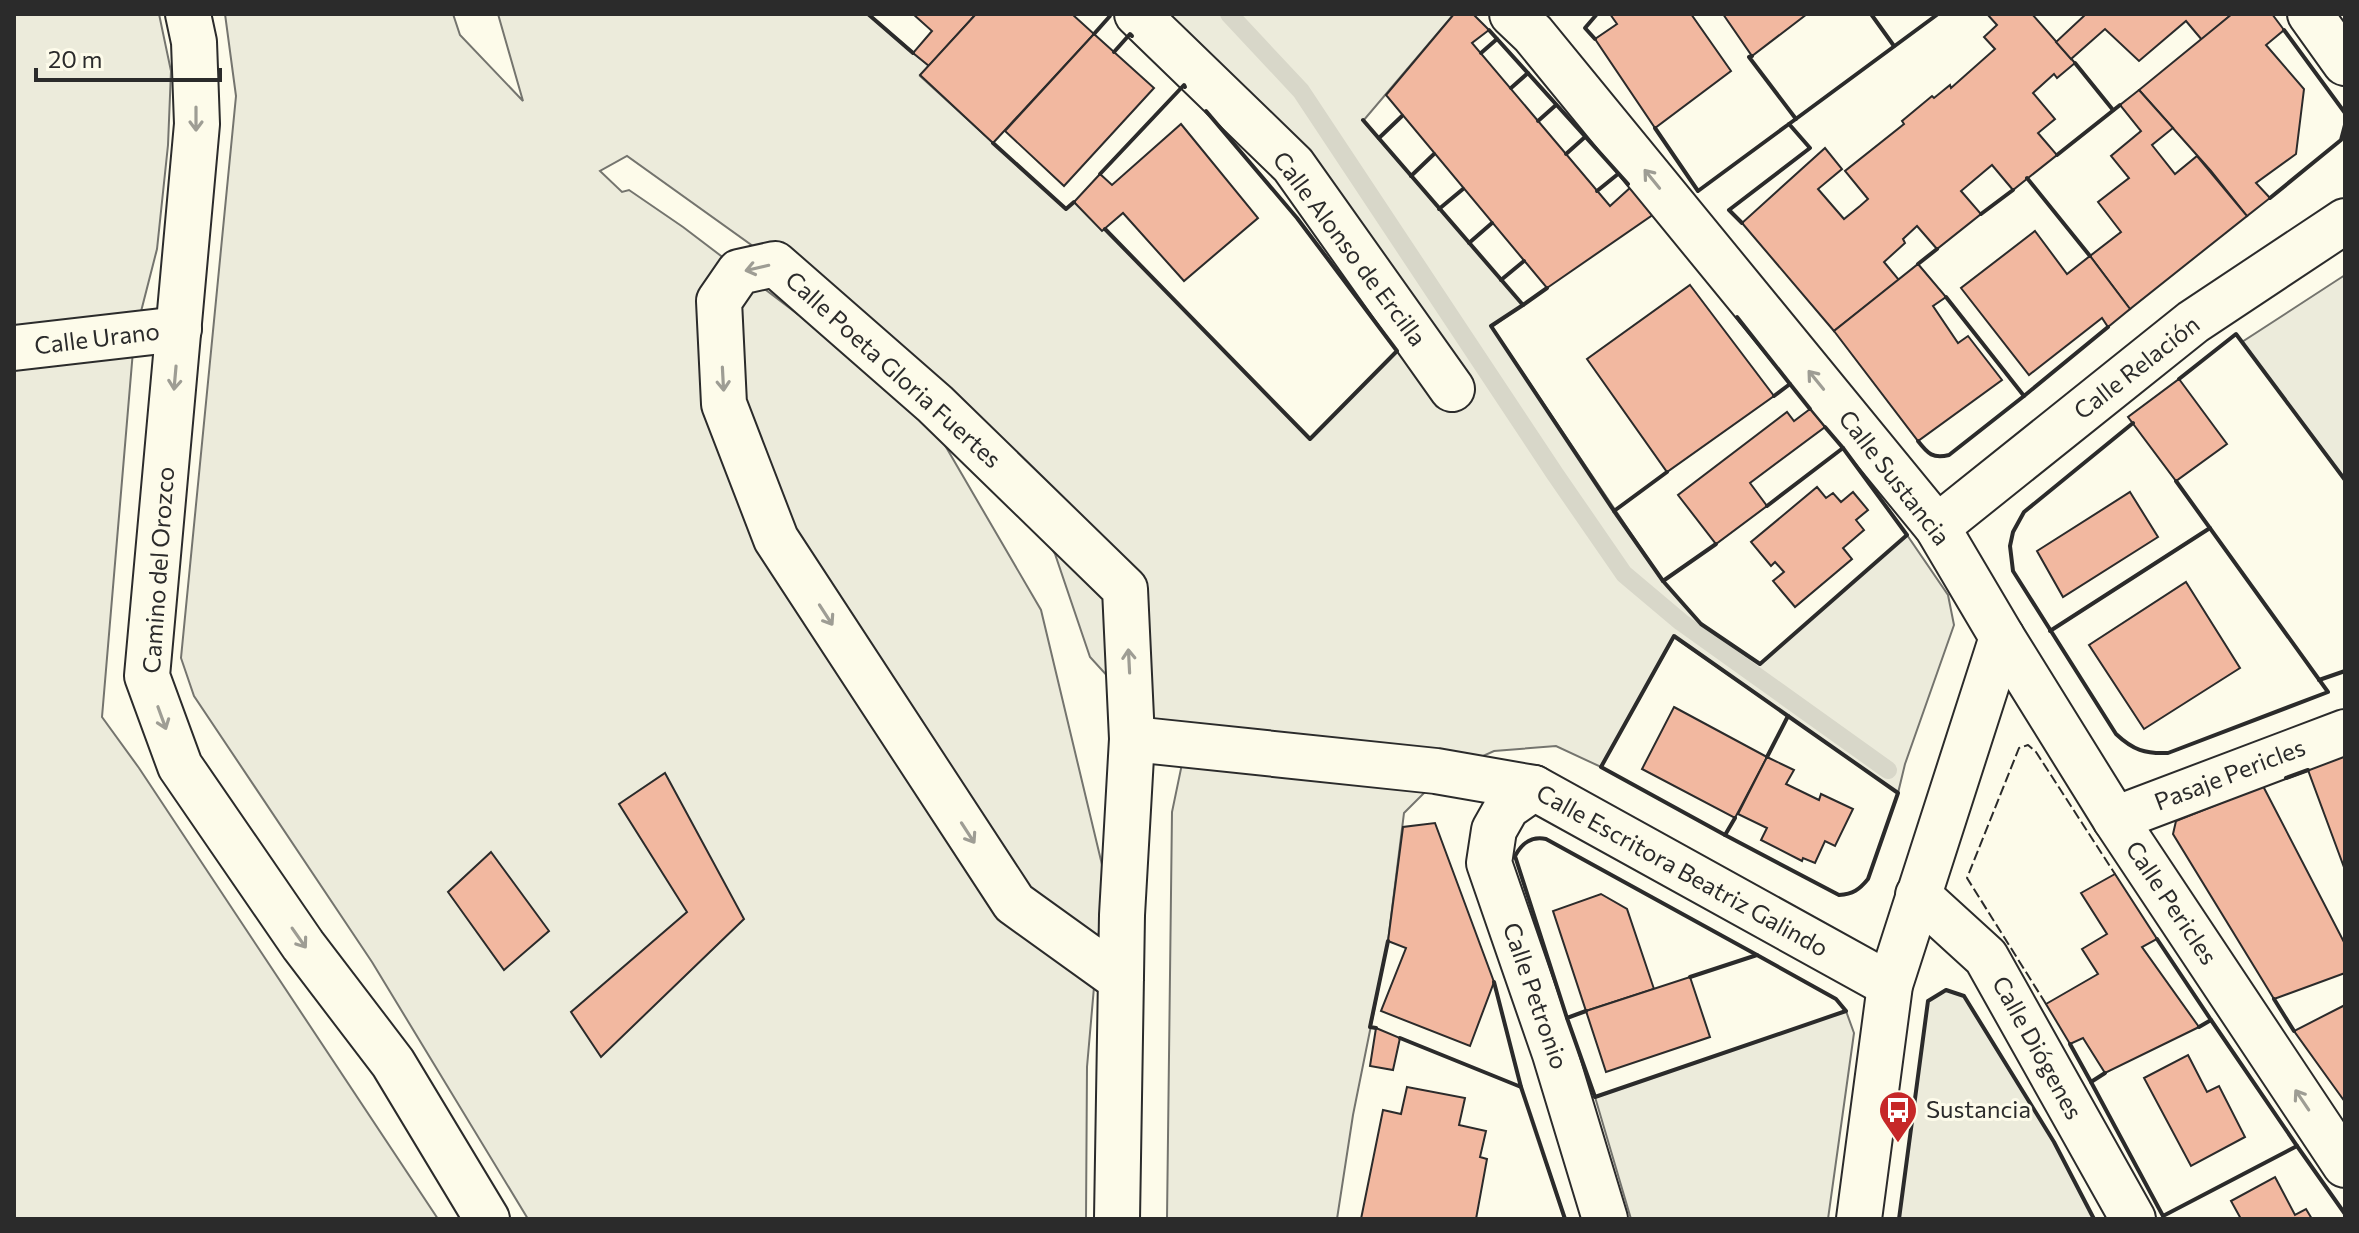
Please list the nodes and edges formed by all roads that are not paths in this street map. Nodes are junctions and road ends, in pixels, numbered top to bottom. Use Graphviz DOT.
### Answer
graph roads {
  1 [pos="188,14"];
  2 [pos="1137,14"];
  3 [pos="2310,14"];
  4 [pos="1534,21"];
  5 [pos="2345,63"];
  6 [pos="2345,221"];
  7 [pos="179,329"];
  8 [pos="14,348"];
  9 [pos="1452,389"];
  10 [pos="1937,527"];
  11 [pos="2002,637"];
  12 [pos="2345,732"];
  13 [pos="1132,739"];
  14 [pos="1534,788"];
  15 [pos="2115,819"];
  16 [pos="1918,895"];
  17 [pos="1121,980"];
  18 [pos="1890,985"];
  19 [pos="2345,1165"];
  20 [pos="487,1219"];
  21 [pos="1117,1219"];
  22 [pos="1605,1219"];
  23 [pos="1859,1219"];
  24 [pos="2133,1219"];
  1 -- 7 [label="street, Camino del Orozco, one-way"];
  2 -- 9 [label="street, Calle Alonso de Ercilla"];
  3 -- 5 [label="street"];
  10 -- 4 [label="street, Calle Sustancia, one-way"];
  6 -- 10 [label="street, Calle Relación"];
  7 -- 8 [label="street, Calle Urano"];
  7 -- 20 [label="street, Camino del Orozco, one-way"];
  10 -- 11 [label="street, Calle Sustancia"];
  11 -- 15 [label="street, Calle Pericles"];
  11 -- 16 [label="street"];
  12 -- 15 [label="street, Pasaje Pericles"];
  13 -- 14 [label="street, Calle Escritora Beatriz Galindo"];
  13 -- 17 [label="street, Calle Poeta Gloria Fuertes"];
  13 -- 17 [label="street, Calle Poeta Gloria Fuertes, one-way"];
  14 -- 18 [label="street, Calle Escritora Beatriz Galindo"];
  14 -- 22 [label="street, Calle Petronio"];
  19 -- 15 [label="street, Calle Pericles, one-way"];
  16 -- 18 [label="street"];
  16 -- 24 [label="street, Calle Diógenes"];
  17 -- 21 [label="street, Calle Poeta Gloria Fuertes"];
  18 -- 23 [label="street"];
}
